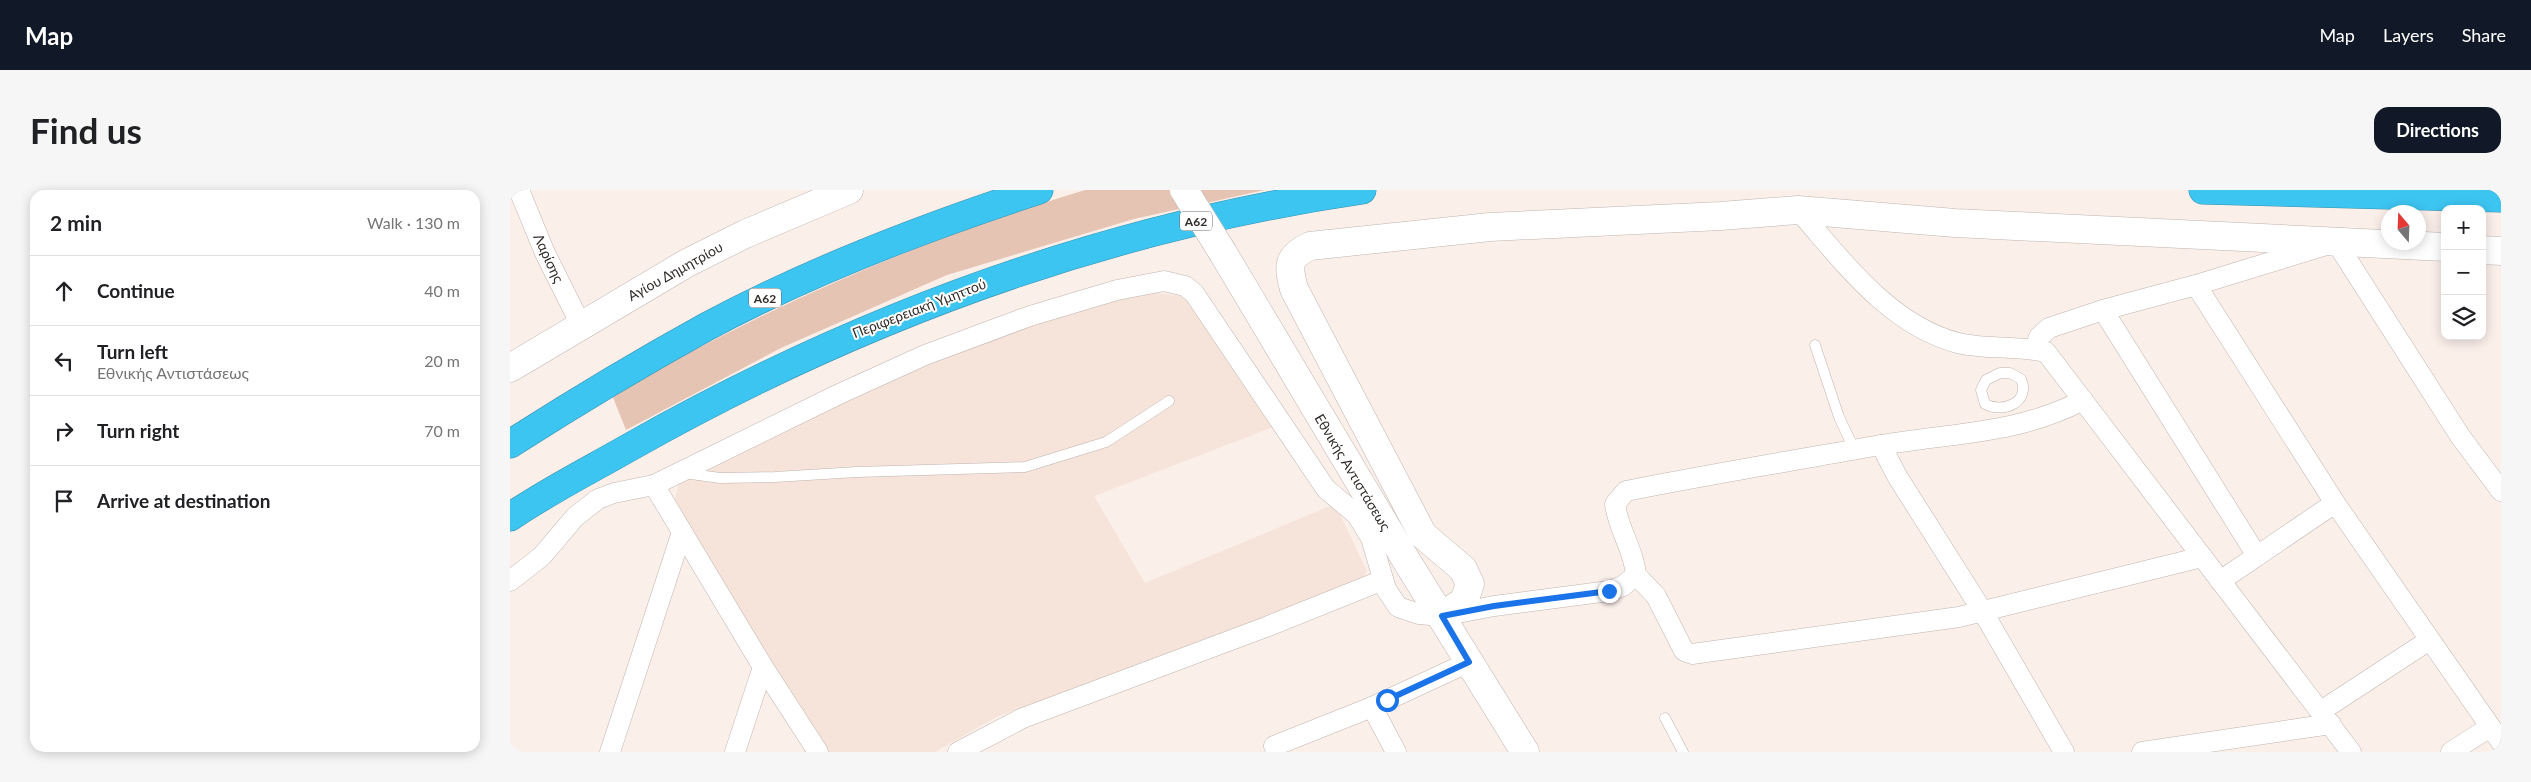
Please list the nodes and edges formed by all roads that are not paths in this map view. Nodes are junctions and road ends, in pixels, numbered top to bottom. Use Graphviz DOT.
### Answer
graph roads {
  1 [pos="519,190"];
  2 [pos="848,190"];
  3 [pos="1039,190"];
  4 [pos="1184,190"];
  5 [pos="1362,190"];
  6 [pos="2203,190"];
  7 [pos="2434,196"];
  8 [pos="2501,198"];
  9 [pos="2501,206"];
  10 [pos="1798,210"];
  11 [pos="2336,242"];
  12 [pos="2441,248"];
  13 [pos="2486,250"];
  14 [pos="2501,250"];
  15 [pos="2196,285"];
  16 [pos="2103,310"];
  17 [pos="581,325"];
  18 [pos="1814,345"];
  19 [pos="2035,349"];
  20 [pos="510,368"];
  21 [pos="2083,400"];
  22 [pos="1169,401"];
  23 [pos="2005,406"];
  24 [pos="2009,427"];
  25 [pos="510,444"];
  26 [pos="1881,445"];
  27 [pos="1855,451"];
  28 [pos="621,453"];
  29 [pos="681,472"];
  30 [pos="654,484"];
  31 [pos="2501,491"];
  32 [pos="2335,503"];
  33 [pos="510,517"];
  34 [pos="682,532"];
  35 [pos="510,534"];
  36 [pos="2257,556"];
  37 [pos="2202,558"];
  38 [pos="1636,575"];
  39 [pos="1383,580"];
  40 [pos="510,581"];
  41 [pos="2220,581"];
  42 [pos="1983,612"];
  43 [pos="1442,616"];
  44 [pos="2428,640"];
  45 [pos="1469,662"];
  46 [pos="763,667"];
  47 [pos="1372,707"];
  48 [pos="1665,718"];
  49 [pos="2326,718"];
  50 [pos="2495,734"];
  51 [pos="1274,746"];
  52 [pos="610,752"];
  53 [pos="735,752"];
  54 [pos="818,752"];
  55 [pos="958,752"];
  56 [pos="1396,752"];
  57 [pos="1525,752"];
  58 [pos="1683,752"];
  59 [pos="2064,752"];
  60 [pos="2142,752"];
  61 [pos="2351,752"];
  62 [pos="2451,752"];
  1 -- 17 [label="street, Λαρίσης"];
  2 -- 17 [label="street, Αγίου Δημητρίου"];
  3 -- 25 [label="highway, Α62"];
  4 -- 43 [label="street, Εθνικής Αντιστάσεως, bridge"];
  5 -- 28 [label="highway, Περιφερειακή Υμηττού / Α62"];
  6 -- 7 [label="highway"];
  7 -- 8 [label="highway"];
  7 -- 9 [label="highway"];
  10 -- 11 [label="street"];
  10 -- 19 [label="street"];
  10 -- 43 [label="street"];
  11 -- 12 [label="street"];
  11 -- 15 [label="street"];
  11 -- 31 [label="street"];
  13 -- 14 [label="street"];
  15 -- 16 [label="street"];
  15 -- 32 [label="street"];
  16 -- 19 [label="street"];
  16 -- 36 [label="street"];
  17 -- 20 [label="street, Αγίου Δημητρίου"];
  18 -- 27 [label="lane"];
  19 -- 21 [label="street"];
  21 -- 24 [label="street"];
  21 -- 37 [label="street"];
  22 -- 29 [label="lane"];
  23 -- 24 [label="lane"];
  24 -- 26 [label="street"];
  26 -- 27 [label="street"];
  26 -- 42 [label="street"];
  27 -- 38 [label="street"];
  28 -- 33 [label="highway, Περιφερειακή Υμηττού / Α62"];
  28 -- 35 [label="highway"];
  29 -- 30 [label="street"];
  29 -- 39 [label="street"];
  30 -- 34 [label="street"];
  30 -- 40 [label="street"];
  32 -- 36 [label="street"];
  32 -- 44 [label="street"];
  34 -- 46 [label="street"];
  34 -- 52 [label="street"];
  36 -- 41 [label="street"];
  37 -- 41 [label="street"];
  37 -- 42 [label="street"];
  38 -- 42 [label="street"];
  38 -- 43 [label="street"];
  39 -- 43 [label="street"];
  39 -- 55 [label="street"];
  41 -- 49 [label="street"];
  42 -- 59 [label="street"];
  43 -- 45 [label="street, Εθνικής Αντιστάσεως"];
  44 -- 49 [label="street"];
  44 -- 50 [label="street"];
  45 -- 47 [label="street"];
  45 -- 57 [label="street, Εθνικής Αντιστάσεως"];
  46 -- 53 [label="street"];
  46 -- 54 [label="street"];
  47 -- 51 [label="street"];
  47 -- 56 [label="street"];
  48 -- 58 [label="lane"];
  49 -- 60 [label="street"];
  49 -- 61 [label="street"];
  50 -- 62 [label="street"];
}
